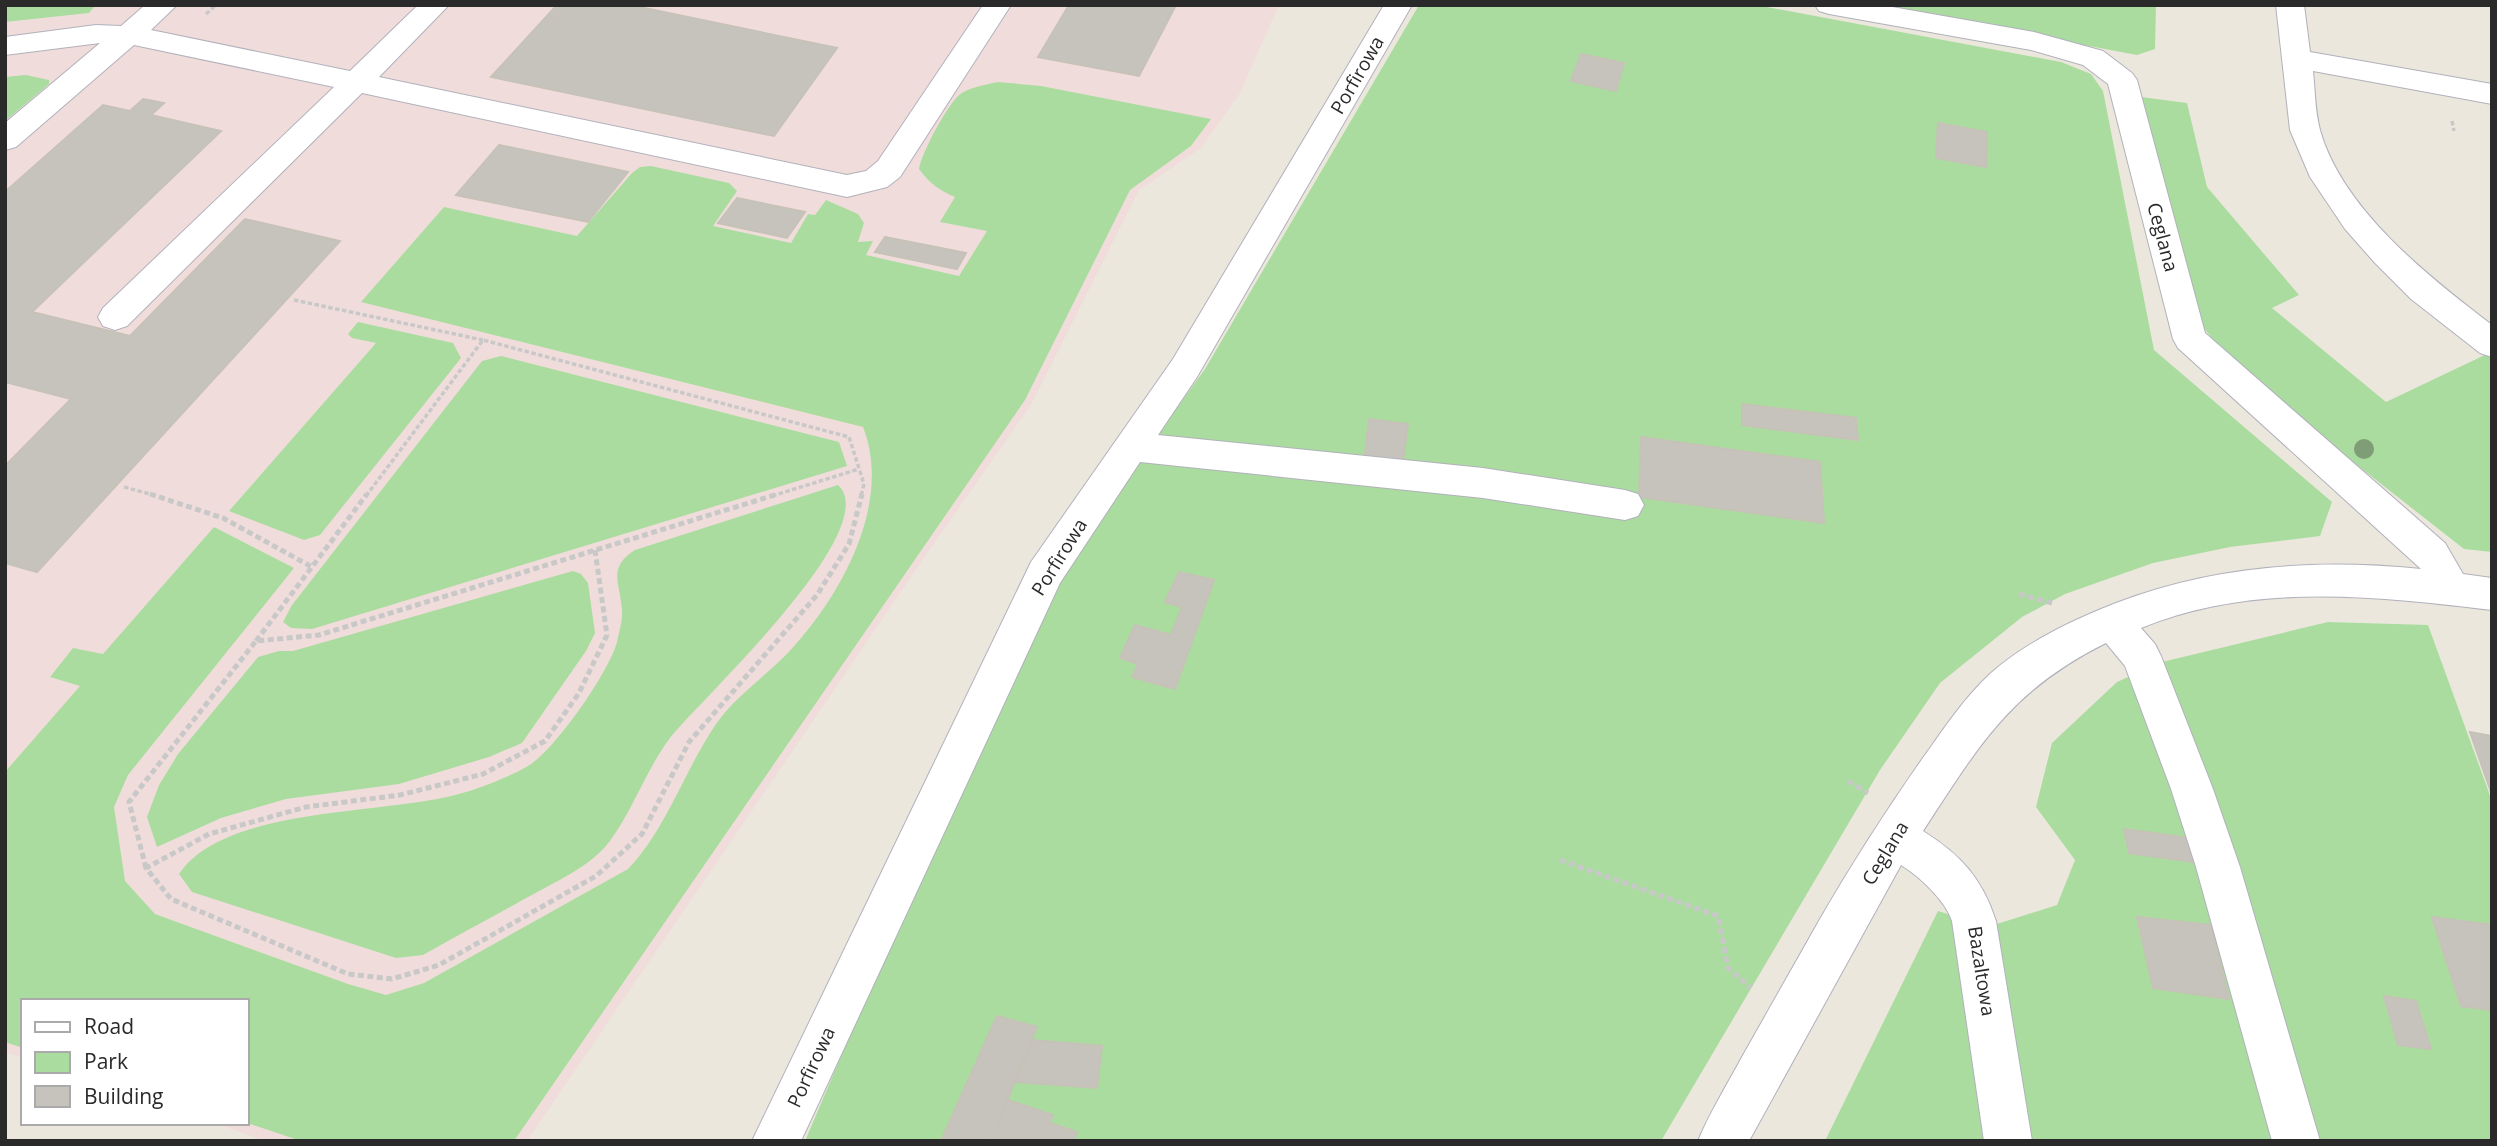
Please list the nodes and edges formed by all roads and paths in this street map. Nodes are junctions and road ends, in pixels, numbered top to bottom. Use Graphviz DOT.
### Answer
graph roads {
  1 [pos="163,5"];
  2 [pos="435,5"];
  3 [pos="997,5"];
  4 [pos="1398,5"];
  5 [pos="1829,5"];
  6 [pos="2290,5"];
  7 [pos="127,35"];
  8 [pos="5,46"];
  9 [pos="2298,59"];
  10 [pos="359,82"];
  11 [pos="2492,94"];
  12 [pos="5,140"];
  13 [pos="294,300"];
  14 [pos="115,317"];
  15 [pos="483,340"];
  16 [pos="2492,344"];
  17 [pos="1131,447"];
  18 [pos="859,469"];
  19 [pos="124,487"];
  20 [pos="1625,505"];
  21 [pos="595,550"];
  22 [pos="312,567"];
  23 [pos="2472,591"];
  24 [pos="2019,594"];
  25 [pos="2059,605"];
  26 [pos="2112,622"];
  27 [pos="256,641"];
  28 [pos="1848,781"];
  29 [pos="1874,797"];
  30 [pos="1893,836"];
  31 [pos="1560,860"];
  32 [pos="146,868"];
  33 [pos="1759,996"];
  34 [pos="776,1141"];
  35 [pos="1722,1141"];
  36 [pos="2008,1141"];
  37 [pos="2296,1141"];
  1 -- 7 [label="street"];
  2 -- 10 [label="street"];
  3 -- 10 [label="street"];
  4 -- 17 [label="street, Porfirowa"];
  5 -- 23 [label="street, Ceglana"];
  6 -- 9 [label="street"];
  7 -- 8 [label="street"];
  7 -- 10 [label="street"];
  7 -- 12 [label="street"];
  9 -- 11 [label="street"];
  9 -- 16 [label="street"];
  10 -- 14 [label="street"];
  13 -- 15 [label="path"];
  15 -- 18 [label="path"];
  15 -- 22 [label="path"];
  17 -- 20 [label="street"];
  17 -- 34 [label="street, Porfirowa"];
  18 -- 21 [label="path"];
  18 -- 32 [label="path"];
  19 -- 22 [label="path"];
  21 -- 27 [label="path"];
  21 -- 32 [label="path"];
  22 -- 27 [label="path"];
  23 -- 26 [label="street, Ceglana"];
  24 -- 25 [label="path"];
  26 -- 30 [label="street, Ceglana"];
  26 -- 37 [label="street"];
  27 -- 32 [label="path"];
  28 -- 29 [label="path"];
  30 -- 35 [label="street, Ceglana"];
  30 -- 36 [label="street, Bazaltowa"];
  31 -- 33 [label="path"];
}
